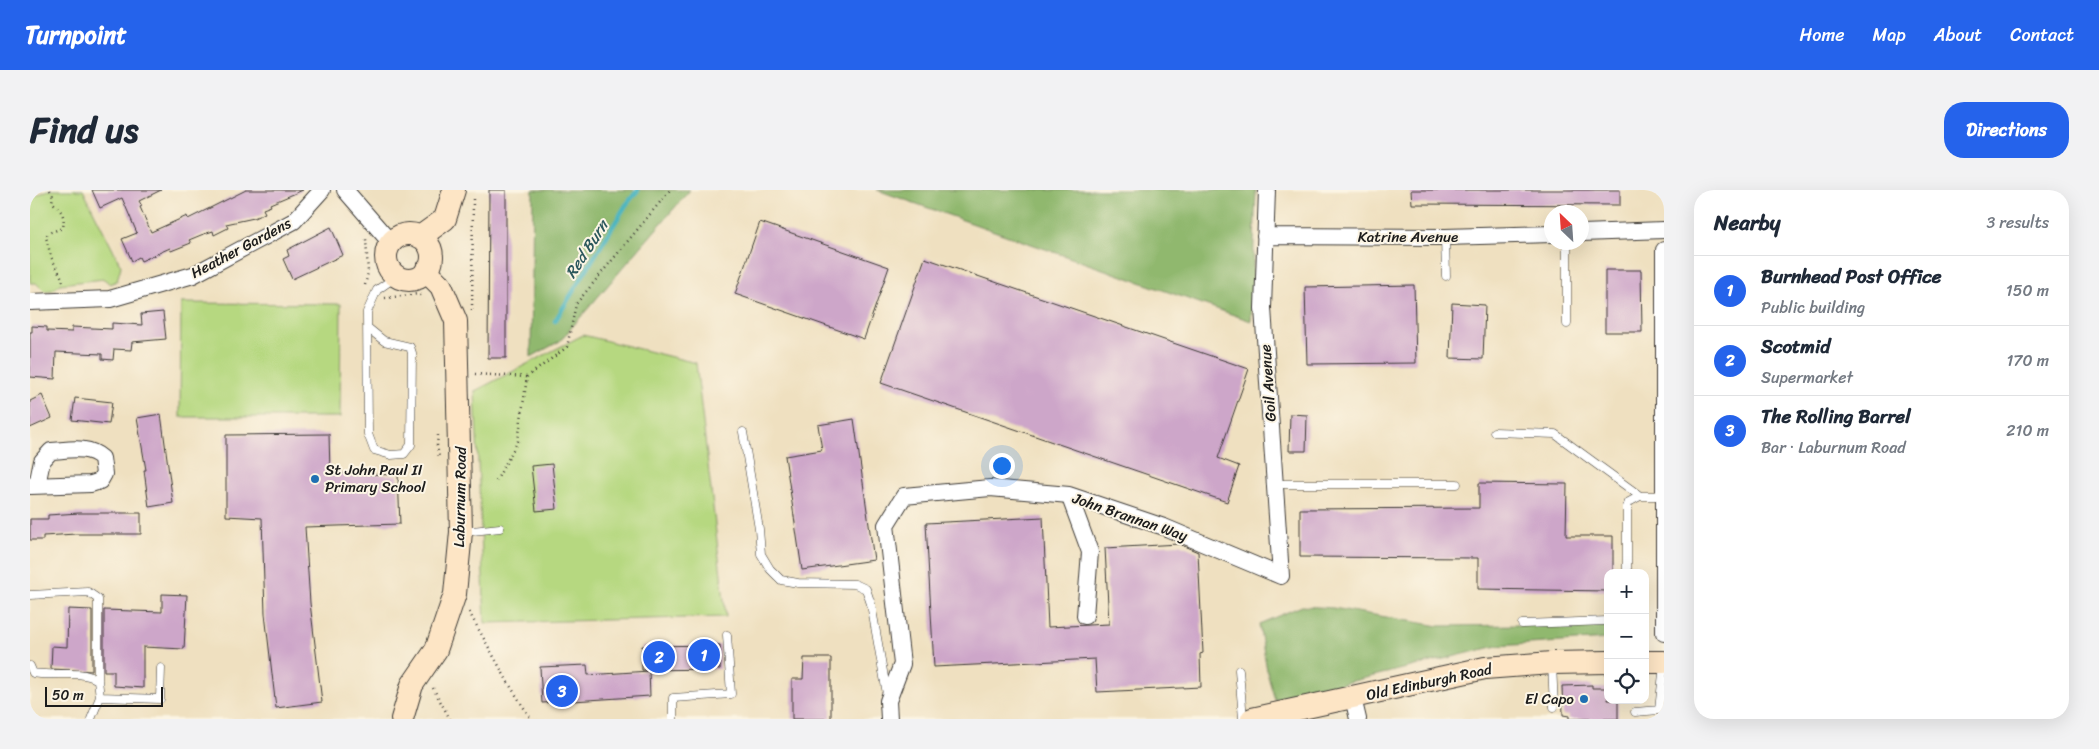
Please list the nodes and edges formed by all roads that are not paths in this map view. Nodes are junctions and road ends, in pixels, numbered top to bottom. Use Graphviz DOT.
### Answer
graph roads {
  1 [pos="322,190"];
  2 [pos="345,190"];
  3 [pos="454,190"];
  4 [pos="1267,190"];
  5 [pos="1664,230"];
  6 [pos="1589,233"];
  7 [pos="1544,234"];
  8 [pos="1265,236"];
  9 [pos="420,237"];
  10 [pos="1445,237"];
  11 [pos="393,240"];
  12 [pos="1567,250"];
  13 [pos="1664,250"];
  14 [pos="426,271"];
  15 [pos="397,276"];
  16 [pos="1446,276"];
  17 [pos="30,302"];
  18 [pos="1567,324"];
  19 [pos="368,328"];
  20 [pos="1664,340"];
  21 [pos="743,432"];
  22 [pos="1494,432"];
  23 [pos="1275,484"];
  24 [pos="1457,484"];
  25 [pos="1069,495"];
  26 [pos="1640,496"];
  27 [pos="1663,496"];
  28 [pos="500,528"];
  29 [pos="461,532"];
  30 [pos="1627,569"];
  31 [pos="1281,576"];
  32 [pos="30,595"];
  33 [pos="1086,616"];
  34 [pos="1604,621"];
  35 [pos="1522,624"];
  36 [pos="1664,632"];
  37 [pos="728,635"];
  38 [pos="1604,662"];
  39 [pos="1649,662"];
  40 [pos="1664,662"];
  41 [pos="1552,663"];
  42 [pos="161,668"];
  43 [pos="31,670"];
  44 [pos="1239,670"];
  45 [pos="98,680"];
  46 [pos="100,697"];
  47 [pos="888,701"];
  48 [pos="1554,707"];
  49 [pos="1356,708"];
  50 [pos="1635,712"];
  51 [pos="91,719"];
  52 [pos="402,719"];
  53 [pos="673,719"];
  54 [pos="889,719"];
  55 [pos="1243,719"];
  56 [pos="1252,719"];
  1 -- 17 [label="street, Heather Gardens"];
  2 -- 11 [label="street"];
  3 -- 9 [label="street"];
  4 -- 8 [label="street, Goil Avenue"];
  5 -- 6 [label="street"];
  7 -- 10 [label="street, Katrine Avenue"];
  8 -- 10 [label="street, Katrine Avenue"];
  8 -- 23 [label="street, Goil Avenue"];
  9 -- 11 [label="street"];
  9 -- 14 [label="street"];
  10 -- 16 [label="lane"];
  11 -- 15 [label="street"];
  12 -- 18 [label="lane"];
  13 -- 20 [label="street"];
  14 -- 15 [label="street"];
  14 -- 29 [label="street, Laburnum Road"];
  15 -- 19 [label="lane"];
  19 -- 19 [label="lane"];
  20 -- 27 [label="street"];
  21 -- 47 [label="lane"];
  22 -- 26 [label="lane"];
  23 -- 24 [label="lane"];
  23 -- 31 [label="street, Goil Avenue"];
  25 -- 31 [label="street, John Brannan Way"];
  25 -- 33 [label="street"];
  25 -- 47 [label="street, John Brannan Way"];
  26 -- 27 [label="lane"];
  26 -- 30 [label="lane"];
  27 -- 36 [label="street"];
  28 -- 29 [label="lane"];
  29 -- 52 [label="street, Laburnum Road"];
  32 -- 45 [label="lane"];
  34 -- 35 [label="lane"];
  37 -- 53 [label="lane"];
  38 -- 41 [label="street, Old Edinburgh Road"];
  39 -- 40 [label="street"];
  40 -- 50 [label="lane"];
  41 -- 48 [label="lane"];
  41 -- 49 [label="street, Old Edinburgh Road"];
  42 -- 46 [label="lane"];
  43 -- 45 [label="lane"];
  44 -- 55 [label="lane"];
  45 -- 46 [label="lane"];
  46 -- 51 [label="lane"];
  47 -- 54 [label="street, John Brannan Way"];
  49 -- 56 [label="street, Old Edinburgh Road"];
}
